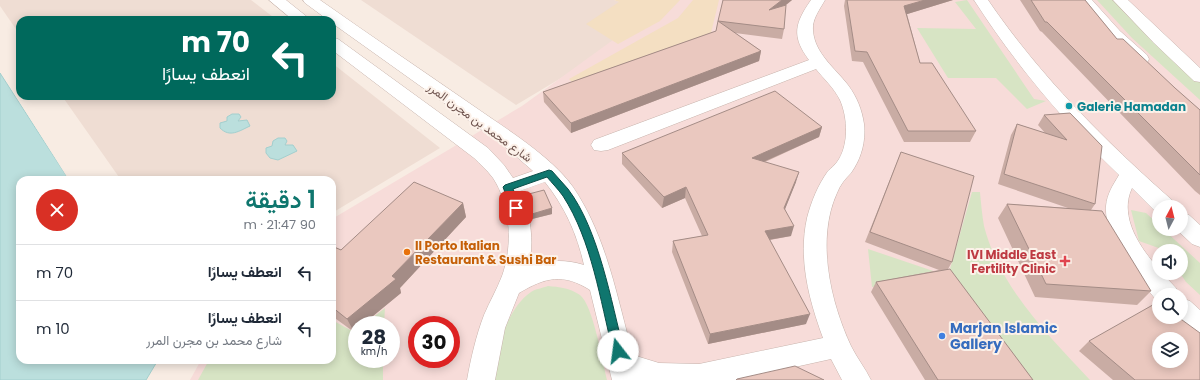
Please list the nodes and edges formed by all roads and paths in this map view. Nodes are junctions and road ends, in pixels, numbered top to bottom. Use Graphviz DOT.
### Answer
graph roads {
  1 [pos="276,0"];
  2 [pos="310,0"];
  3 [pos="818,0"];
  4 [pos="981,0"];
  5 [pos="1084,0"];
  6 [pos="1120,0"];
  7 [pos="298,16"];
  8 [pos="333,16"];
  9 [pos="336,18"];
  10 [pos="336,45"];
  11 [pos="818,62"];
  12 [pos="1153,70"];
  13 [pos="1200,77"];
  14 [pos="600,146"];
  15 [pos="549,173"];
  16 [pos="1129,174"];
  17 [pos="508,187"];
  18 [pos="1157,200"];
  19 [pos="1188,227"];
  20 [pos="1200,238"];
  21 [pos="600,284"];
  22 [pos="510,286"];
  23 [pos="1161,288"];
  24 [pos="1188,314"];
  25 [pos="1200,324"];
  26 [pos="838,346"];
  27 [pos="624,372"];
  28 [pos="481,380"];
  29 [pos="856,380"];
  1 -- 7 [label="street"];
  2 -- 8 [label="street, شارع محمد بن مجرن المرر"];
  3 -- 11 [label="street"];
  4 -- 16 [label="street"];
  5 -- 12 [label="street"];
  6 -- 13 [label="street"];
  9 -- 15 [label="street, شارع محمد بن مجرن المرر"];
  10 -- 17 [label="street, شارع محمد بن مجرن المرر"];
  11 -- 14 [label="street"];
  11 -- 26 [label="street"];
  15 -- 17 [label="street"];
  15 -- 21 [label="street, شارع محمد بن مجرن المرر"];
  16 -- 18 [label="street"];
  16 -- 23 [label="street"];
  17 -- 22 [label="street, شارع محمد بن مجرن المرر"];
  19 -- 20 [label="street"];
  21 -- 22 [label="street"];
  21 -- 27 [label="street, شارع محمد بن مجرن المرر"];
  22 -- 28 [label="street, شارع محمد بن مجرن المرر"];
  24 -- 25 [label="street"];
  26 -- 27 [label="street"];
  26 -- 29 [label="street"];
}
